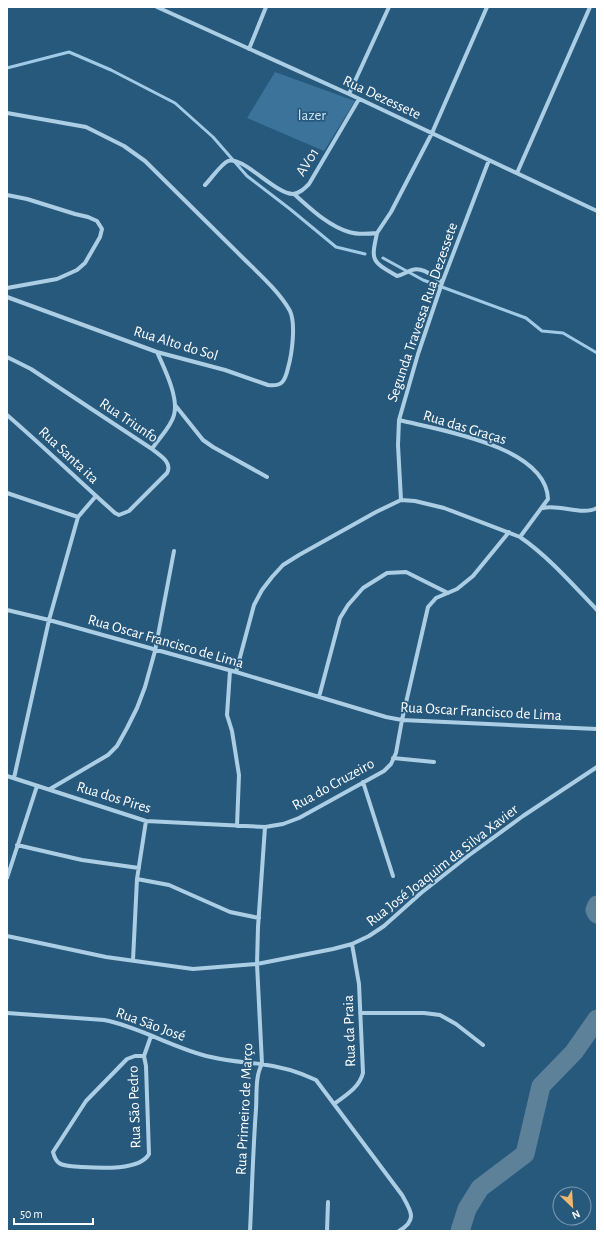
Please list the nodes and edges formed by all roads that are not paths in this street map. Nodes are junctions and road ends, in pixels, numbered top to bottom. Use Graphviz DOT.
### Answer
graph roads {
  1 [pos="157,7"];
  2 [pos="266,7"];
  3 [pos="389,7"];
  4 [pos="487,7"];
  5 [pos="590,7"];
  6 [pos="249,49"];
  7 [pos="349,94"];
  8 [pos="359,99"];
  9 [pos="7,113"];
  10 [pos="432,133"];
  11 [pos="489,160"];
  12 [pos="517,173"];
  13 [pos="205,185"];
  14 [pos="294,194"];
  15 [pos="7,195"];
  16 [pos="597,211"];
  17 [pos="377,233"];
  18 [pos="442,282"];
  19 [pos="7,288"];
  20 [pos="7,297"];
  21 [pos="157,352"];
  22 [pos="7,357"];
  23 [pos="175,405"];
  24 [pos="7,415"];
  25 [pos="399,420"];
  26 [pos="152,448"];
  27 [pos="267,477"];
  28 [pos="7,493"];
  29 [pos="96,496"];
  30 [pos="401,500"];
  31 [pos="543,508"];
  32 [pos="597,508"];
  33 [pos="115,513"];
  34 [pos="78,517"];
  35 [pos="509,532"];
  36 [pos="520,537"];
  37 [pos="174,551"];
  38 [pos="448,592"];
  39 [pos="7,610"];
  40 [pos="597,610"];
  41 [pos="49,620"];
  42 [pos="154,651"];
  43 [pos="230,671"];
  44 [pos="236,672"];
  45 [pos="319,697"];
  46 [pos="402,720"];
  47 [pos="597,729"];
  48 [pos="393,758"];
  49 [pos="434,762"];
  50 [pos="597,767"];
  51 [pos="7,776"];
  52 [pos="14,778"];
  53 [pos="363,782"];
  54 [pos="37,786"];
  55 [pos="50,789"];
  56 [pos="146,821"];
  57 [pos="237,826"];
  58 [pos="265,827"];
  59 [pos="17,845"];
  60 [pos="139,868"];
  61 [pos="393,876"];
  62 [pos="7,878"];
  63 [pos="138,879"];
  64 [pos="259,918"];
  65 [pos="7,936"];
  66 [pos="352,944"];
  67 [pos="133,960"];
  68 [pos="257,964"];
  69 [pos="7,1013"];
  70 [pos="360,1014"];
  71 [pos="152,1036"];
  72 [pos="483,1045"];
  73 [pos="144,1056"];
  74 [pos="262,1064"];
  75 [pos="334,1104"];
  76 [pos="328,1202"];
  77 [pos="250,1231"];
  78 [pos="327,1231"];
  79 [pos="399,1231"];
  1 -- 6 [label="street, Rua Dezessete"];
  2 -- 6 [label="street"];
  3 -- 7 [label="street"];
  4 -- 10 [label="street"];
  5 -- 12 [label="street"];
  6 -- 7 [label="street, Rua Dezessete"];
  7 -- 8 [label="street, Rua Dezessete"];
  8 -- 10 [label="street, Rua Dezessete"];
  8 -- 14 [label="street, AV01"];
  9 -- 21 [label="street, Rua Alto do Sol"];
  10 -- 11 [label="street, Rua Dezessete"];
  10 -- 17 [label="street"];
  11 -- 12 [label="street, Rua Dezessete"];
  11 -- 18 [label="street, Segunda Travessa Rua Dezessete"];
  12 -- 16 [label="street, Rua Dezessete"];
  13 -- 14 [label="street, AV01"];
  14 -- 17 [label="street"];
  15 -- 19 [label="street"];
  17 -- 18 [label="street"];
  18 -- 25 [label="street, Segunda Travessa Rua Dezessete"];
  20 -- 21 [label="street, Rua Alto do Sol"];
  21 -- 23 [label="street"];
  22 -- 26 [label="street, Rua Triunfo"];
  23 -- 26 [label="street"];
  23 -- 27 [label="street"];
  24 -- 29 [label="street, Rua Santa ita"];
  25 -- 30 [label="street, Segunda Travessa Rua Dezessete"];
  25 -- 31 [label="street, Rua das Graças"];
  26 -- 33 [label="street, Rua Triunfo"];
  28 -- 34 [label="street"];
  29 -- 33 [label="street, Rua Santa ita"];
  29 -- 34 [label="street"];
  30 -- 35 [label="street"];
  30 -- 44 [label="street"];
  31 -- 32 [label="street"];
  31 -- 36 [label="street, Rua das Graças"];
  34 -- 41 [label="street"];
  35 -- 36 [label="street"];
  35 -- 38 [label="street, Rua do Cruzeiro"];
  36 -- 40 [label="street"];
  37 -- 42 [label="street"];
  38 -- 45 [label="street"];
  38 -- 46 [label="street, Rua do Cruzeiro"];
  39 -- 41 [label="street, Rua Oscar Francisco de Lima"];
  41 -- 42 [label="street, Rua Oscar Francisco de Lima"];
  41 -- 52 [label="street"];
  42 -- 43 [label="street, Rua Oscar Francisco de Lima"];
  42 -- 55 [label="street"];
  43 -- 44 [label="street, Rua Oscar Francisco de Lima"];
  43 -- 57 [label="street"];
  44 -- 45 [label="street, Rua Oscar Francisco de Lima"];
  45 -- 46 [label="street, Rua Oscar Francisco de Lima"];
  46 -- 47 [label="street, Rua Oscar Francisco de Lima"];
  46 -- 48 [label="street, Rua do Cruzeiro"];
  48 -- 49 [label="street"];
  48 -- 53 [label="street, Rua do Cruzeiro"];
  50 -- 66 [label="street, Rua José Joaquim da Silva Xavier"];
  51 -- 52 [label="street, Rua dos Pires"];
  52 -- 54 [label="street, Rua dos Pires"];
  53 -- 58 [label="street, Rua do Cruzeiro"];
  53 -- 61 [label="street"];
  54 -- 55 [label="street, Rua dos Pires"];
  54 -- 59 [label="street"];
  55 -- 56 [label="street, Rua dos Pires"];
  56 -- 57 [label="street, Rua dos Pires"];
  56 -- 60 [label="street"];
  57 -- 58 [label="street, Rua dos Pires"];
  58 -- 64 [label="street, Rua Primeiro de Março"];
  59 -- 60 [label="street"];
  59 -- 62 [label="street"];
  60 -- 63 [label="street"];
  63 -- 64 [label="street"];
  63 -- 67 [label="street"];
  64 -- 68 [label="street, Rua Primeiro de Março"];
  65 -- 67 [label="street, Rua José Joaquim da Silva Xavier"];
  66 -- 68 [label="street, Rua José Joaquim da Silva Xavier"];
  66 -- 70 [label="street, Rua da Praia"];
  67 -- 68 [label="street, Rua José Joaquim da Silva Xavier"];
  68 -- 74 [label="street, Rua Primeiro de Março"];
  69 -- 71 [label="street, Rua São José"];
  70 -- 72 [label="street"];
  70 -- 75 [label="street, Rua da Praia"];
  71 -- 73 [label="street, Rua São Pedro"];
  71 -- 74 [label="street, Rua São José"];
  73 -- 73 [label="street, Rua São Pedro"];
  74 -- 75 [label="street, Rua São José"];
  74 -- 77 [label="street, Rua Primeiro de Março"];
  75 -- 79 [label="street, Rua São José"];
  76 -- 78 [label="street"];
}
